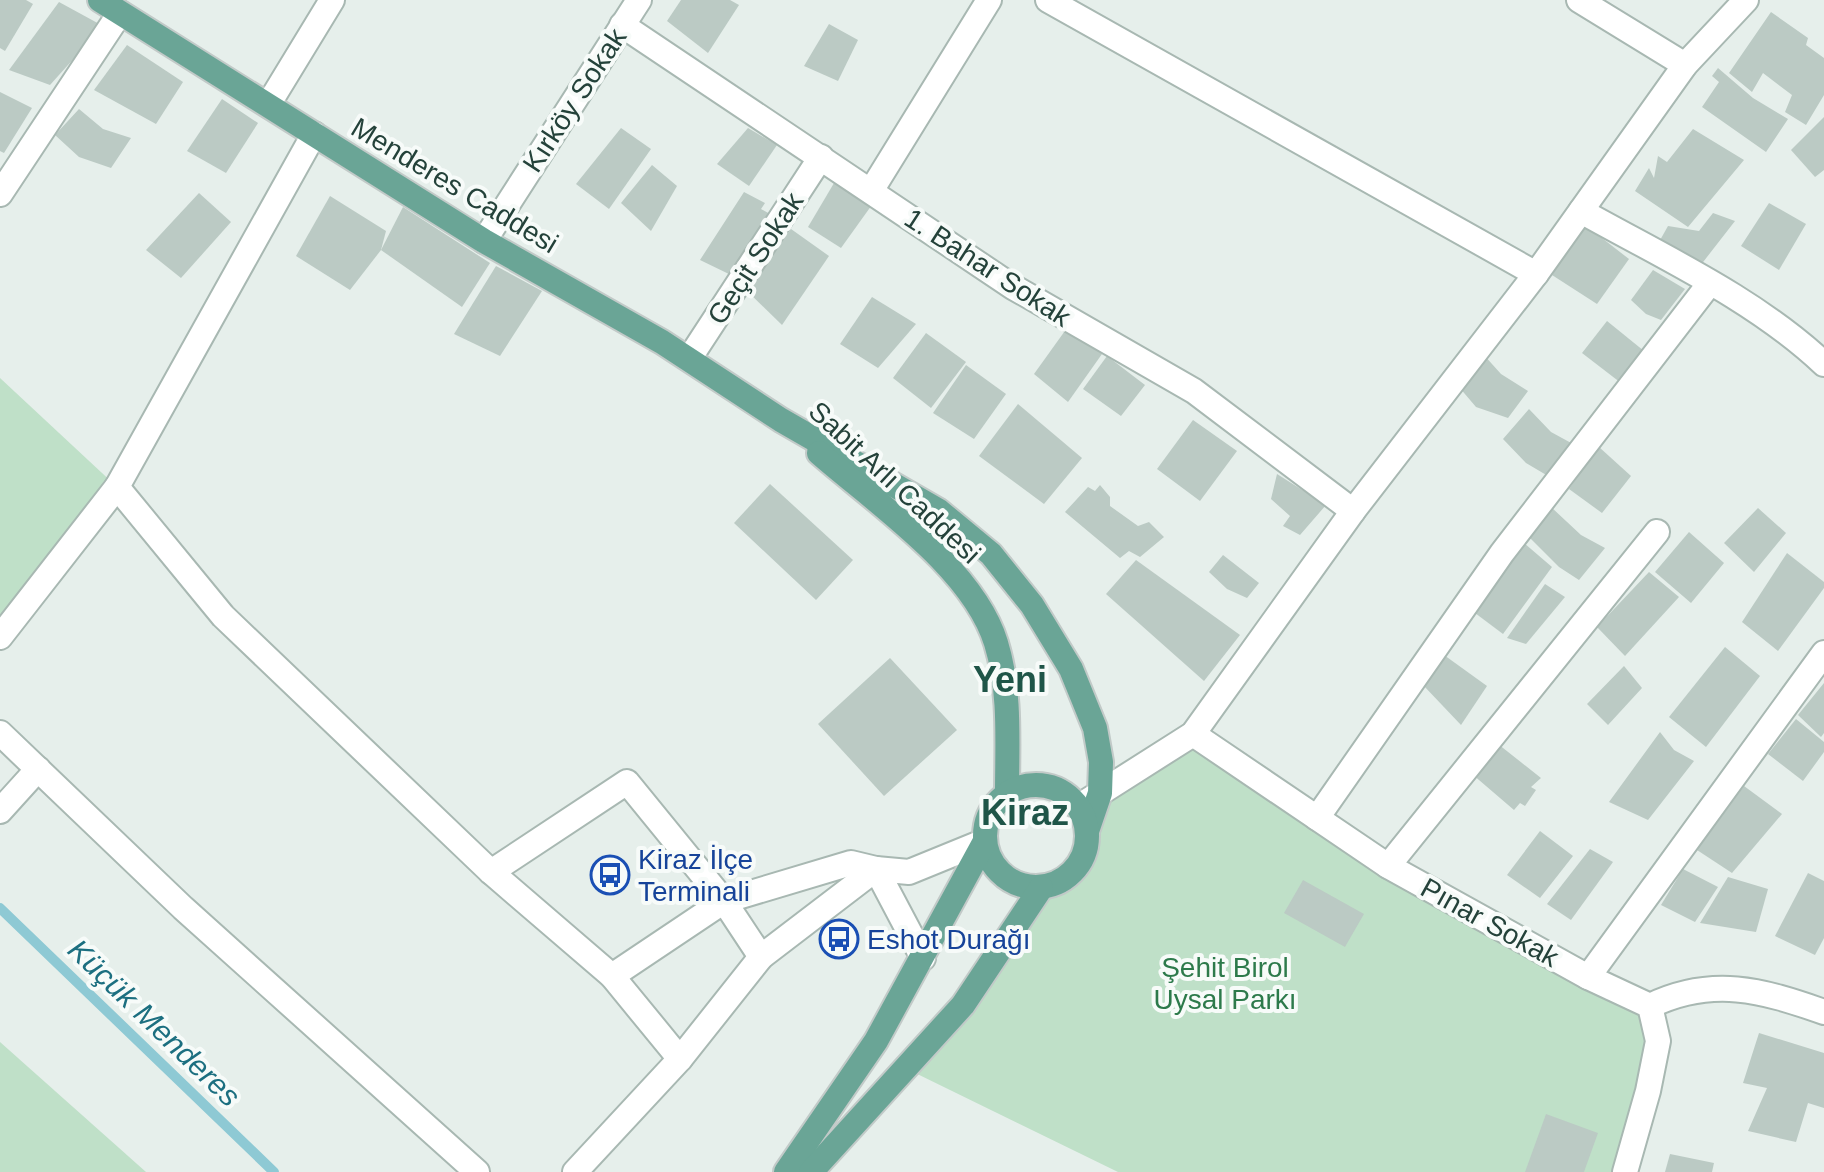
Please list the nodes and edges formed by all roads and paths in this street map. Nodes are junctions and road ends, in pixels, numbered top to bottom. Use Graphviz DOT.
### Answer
graph roads {
  1 [pos="332,0"];
  2 [pos="639,0"];
  3 [pos="989,0"];
  4 [pos="1048,0"];
  5 [pos="1579,0"];
  6 [pos="1746,0"];
  7 [pos="110,6"];
  8 [pos="622,25"];
  9 [pos="1685,65"];
  10 [pos="268,105"];
  11 [pos="314,134"];
  12 [pos="821,157"];
  13 [pos="871,191"];
  14 [pos="0,194"];
  15 [pos="1581,211"];
  16 [pos="484,241"];
  17 [pos="1536,274"];
  18 [pos="1710,283"];
  19 [pos="689,359"];
  20 [pos="1824,364"];
  21 [pos="781,420"];
  22 [pos="117,487"];
  23 [pos="1353,511"];
  24 [pos="1657,532"];
  25 [pos="0,637"];
  26 [pos="1824,653"];
  27 [pos="0,733"];
  28 [pos="1193,734"];
  29 [pos="38,769"];
  30 [pos="1100,793"];
  31 [pos="1007,794"];
  32 [pos="1078,807"];
  33 [pos="0,811"];
  34 [pos="1317,818"];
  35 [pos="1087,831"];
  36 [pos="985,841"];
  37 [pos="1388,866"];
  38 [pos="876,869"];
  39 [pos="491,872"];
  40 [pos="1041,888"];
  41 [pos="724,901"];
  42 [pos="761,957"];
  43 [pos="923,958"];
  44 [pos="612,976"];
  45 [pos="1588,977"];
  46 [pos="1650,1006"];
  47 [pos="1824,1012"];
  48 [pos="680,1059"];
  49 [pos="477,1172"];
  50 [pos="575,1172"];
  51 [pos="786,1172"];
  52 [pos="811,1172"];
  53 [pos="1625,1172"];
  1 -- 10 [label="street"];
  2 -- 8 [label="street, Kırköy Sokak"];
  3 -- 13 [label="street"];
  4 -- 17 [label="street"];
  5 -- 9 [label="street"];
  6 -- 9 [label="street"];
  7 -- 10 [label="main road, Menderes Caddesi"];
  7 -- 14 [label="street"];
  8 -- 12 [label="street, 1. Bahar Sokak"];
  8 -- 16 [label="street, Kırköy Sokak"];
  9 -- 15 [label="street"];
  10 -- 11 [label="main road, Menderes Caddesi"];
  11 -- 16 [label="main road, Menderes Caddesi"];
  11 -- 22 [label="street"];
  12 -- 13 [label="street, 1. Bahar Sokak"];
  12 -- 19 [label="street, Geçit Sokak"];
  13 -- 23 [label="street, 1. Bahar Sokak"];
  15 -- 17 [label="street"];
  15 -- 18 [label="street"];
  16 -- 19 [label="main road, Menderes Caddesi"];
  17 -- 23 [label="street"];
  18 -- 20 [label="street"];
  18 -- 34 [label="street"];
  19 -- 21 [label="main road, Menderes Caddesi"];
  21 -- 30 [label="main road, Sabit Arlı Caddesi"];
  21 -- 31 [label="main road, Sabit Arlı Caddesi"];
  22 -- 25 [label="street"];
  22 -- 39 [label="street"];
  23 -- 28 [label="street"];
  24 -- 37 [label="street"];
  26 -- 45 [label="street"];
  27 -- 29 [label="street"];
  28 -- 30 [label="street"];
  28 -- 34 [label="street, Pınar Sokak"];
  29 -- 33 [label="street"];
  29 -- 49 [label="street"];
  30 -- 32 [label="street"];
  30 -- 35 [label="main road, Sabit Arlı Caddesi"];
  31 -- 32 [label="main road"];
  31 -- 36 [label="main road"];
  32 -- 35 [label="main road"];
  34 -- 37 [label="street, Pınar Sokak"];
  35 -- 40 [label="main road, Sabit Arlı Caddesi"];
  36 -- 38 [label="street"];
  36 -- 40 [label="main road"];
  36 -- 43 [label="main road"];
  37 -- 45 [label="street, Pınar Sokak"];
  38 -- 41 [label="street"];
  38 -- 42 [label="street"];
  38 -- 43 [label="street"];
  39 -- 41 [label="street"];
  39 -- 44 [label="street"];
  40 -- 52 [label="main road, Sabit Arlı Caddesi"];
  41 -- 42 [label="street"];
  41 -- 44 [label="street"];
  42 -- 48 [label="street"];
  43 -- 51 [label="main road"];
  44 -- 48 [label="street"];
  45 -- 46 [label="street, Pınar Sokak"];
  46 -- 47 [label="street"];
  46 -- 53 [label="street"];
  48 -- 50 [label="street"];
}
